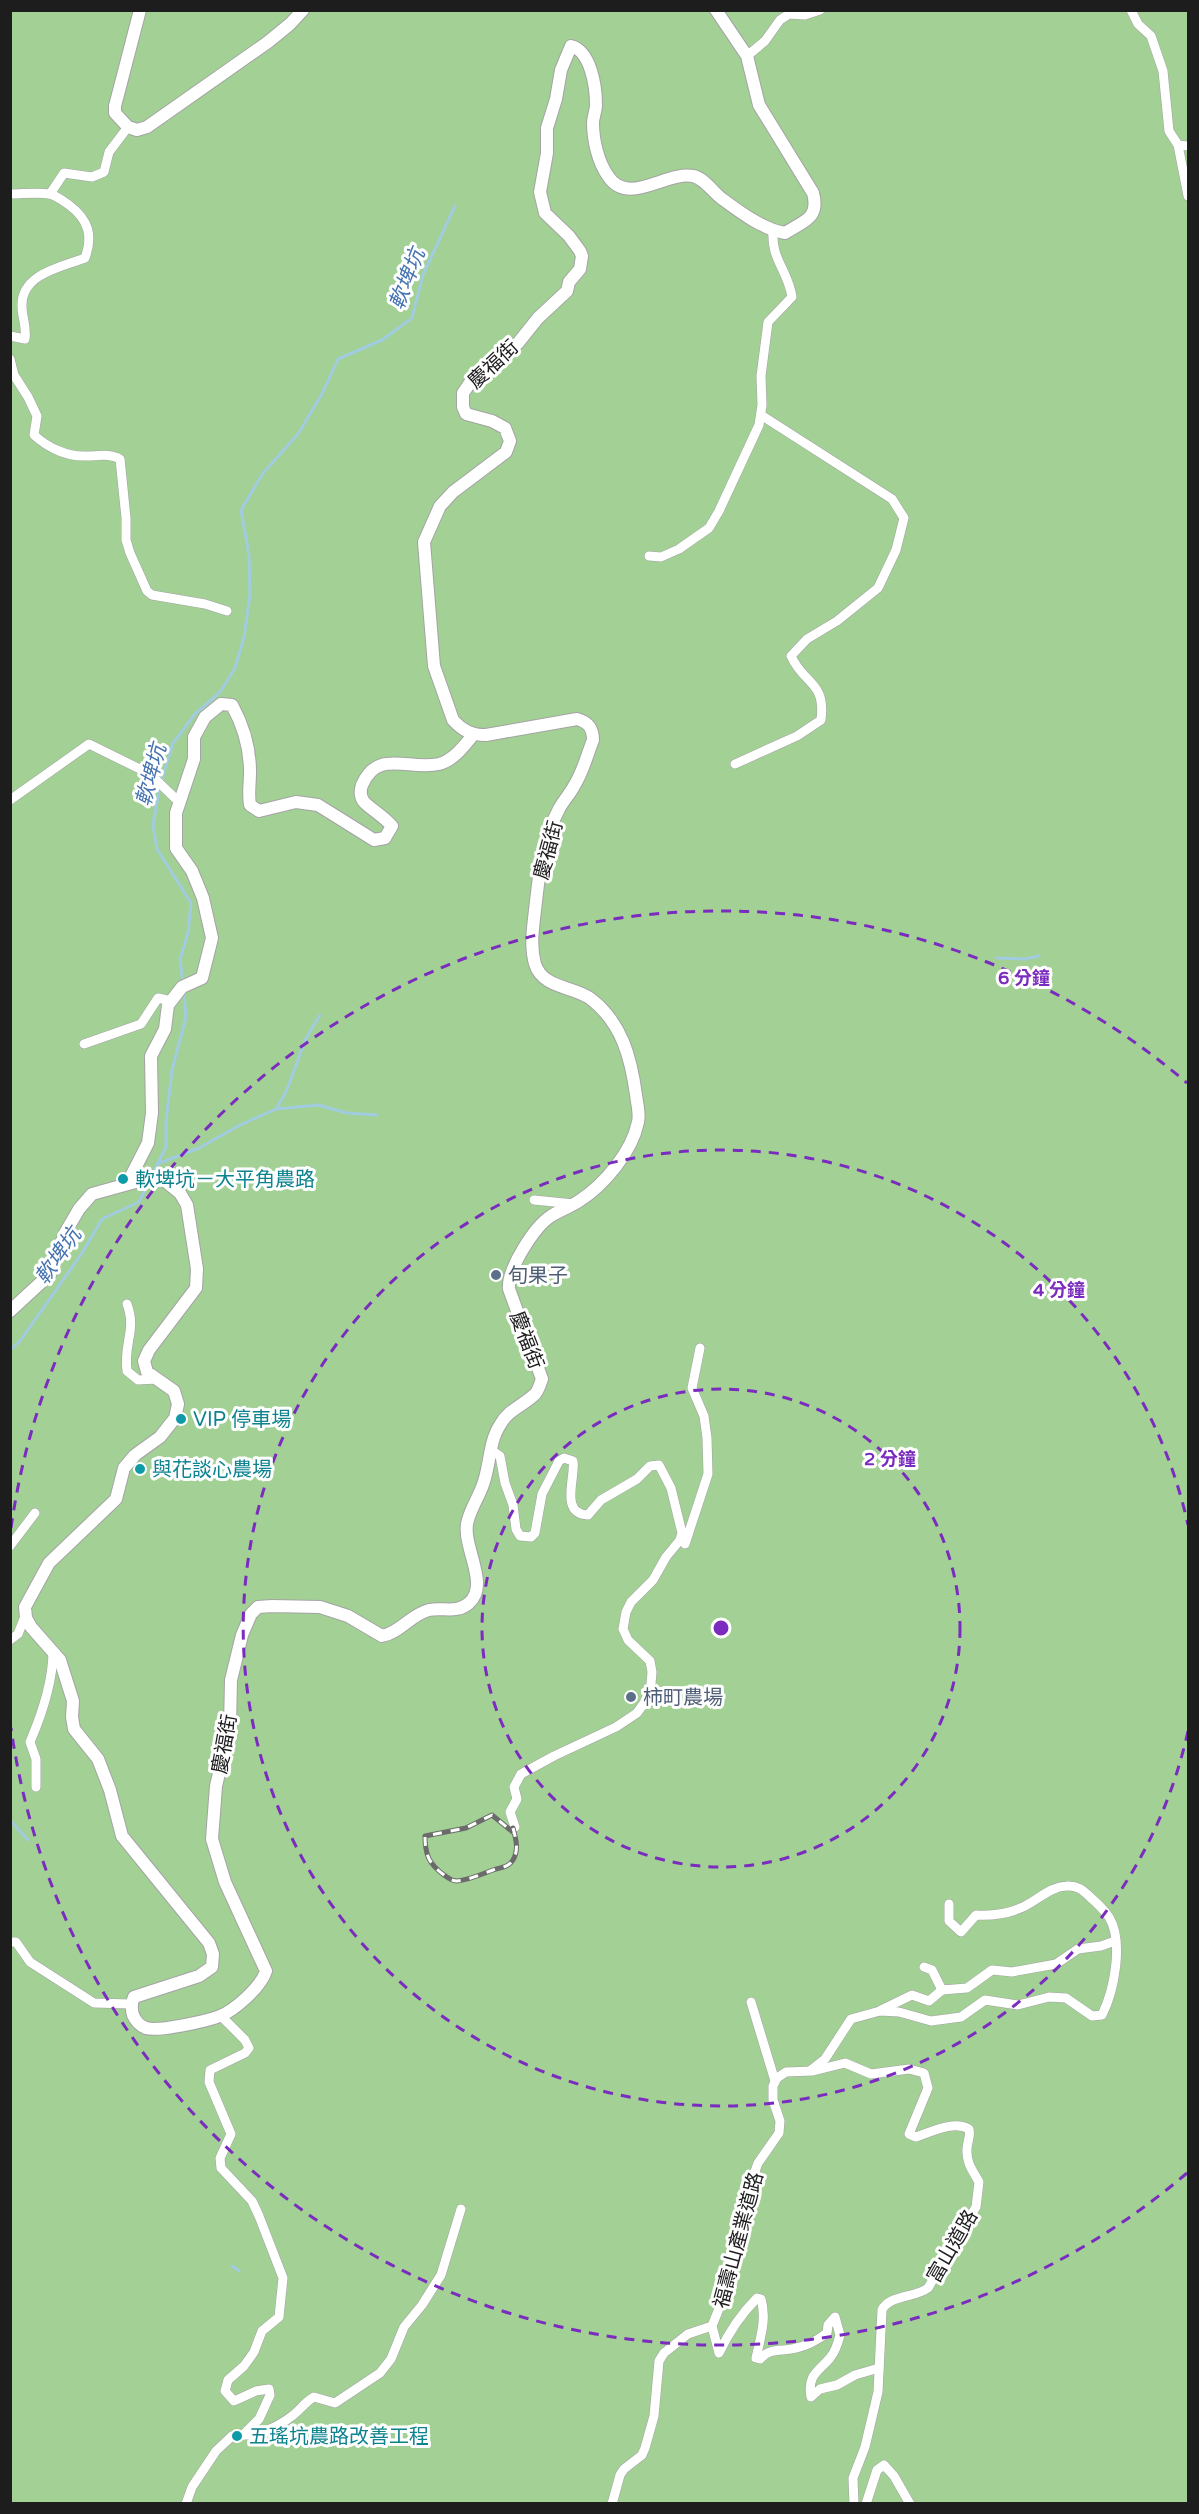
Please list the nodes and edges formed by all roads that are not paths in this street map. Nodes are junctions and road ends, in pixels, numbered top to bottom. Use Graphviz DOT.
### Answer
graph roads {
  1 [pos="140,10"];
  2 [pos="303,10"];
  3 [pos="716,10"];
  4 [pos="820,10"];
  5 [pos="1131,10"];
  6 [pos="747,56"];
  7 [pos="128,127"];
  8 [pos="1183,146"];
  9 [pos="10,194"];
  10 [pos="50,194"];
  11 [pos="1188,196"];
  12 [pos="773,231"];
  13 [pos="10,336"];
  14 [pos="10,359"];
  15 [pos="761,415"];
  16 [pos="649,556"];
  17 [pos="227,611"];
  18 [pos="473,735"];
  19 [pos="735,765"];
  20 [pos="10,800"];
  21 [pos="179,802"];
  22 [pos="170,1003"];
  23 [pos="84,1044"];
  24 [pos="127,1184"];
  25 [pos="534,1200"];
  26 [pos="574,1204"];
  27 [pos="127,1304"];
  28 [pos="10,1311"];
  29 [pos="700,1348"];
  30 [pos="157,1379"];
  31 [pos="491,1450"];
  32 [pos="35,1513"];
  33 [pos="10,1546"];
  34 [pos="675,1548"];
  35 [pos="26,1614"];
  36 [pos="10,1640"];
  37 [pos="53,1651"];
  38 [pos="36,1787"];
  39 [pos="515,1827"];
  40 [pos="949,1904"];
  41 [pos="1115,1941"];
  42 [pos="10,1942"];
  43 [pos="924,1967"];
  44 [pos="942,1990"];
  45 [pos="751,2002"];
  46 [pos="131,2004"];
  47 [pos="880,2011"];
  48 [pos="221,2016"];
  49 [pos="811,2070"];
  50 [pos="775,2081"];
  51 [pos="462,2209"];
  52 [pos="712,2326"];
  53 [pos="879,2368"];
  54 [pos="243,2435"];
  55 [pos="186,2504"];
  56 [pos="612,2504"];
  57 [pos="854,2504"];
  58 [pos="866,2504"];
  59 [pos="910,2504"];
  1 -- 7 [label="street"];
  2 -- 7 [label="street"];
  3 -- 6 [label="street"];
  4 -- 6 [label="street"];
  5 -- 8 [label="street"];
  6 -- 12 [label="street"];
  7 -- 10 [label="street"];
  8 -- 11 [label="street"];
  9 -- 10 [label="street"];
  10 -- 13 [label="street"];
  12 -- 15 [label="street"];
  12 -- 18 [label="street, 慶福街"];
  14 -- 17 [label="street"];
  15 -- 16 [label="street"];
  15 -- 19 [label="street"];
  18 -- 21 [label="street"];
  18 -- 26 [label="street, 慶福街"];
  20 -- 21 [label="street"];
  21 -- 22 [label="street"];
  22 -- 23 [label="street"];
  22 -- 24 [label="street"];
  24 -- 28 [label="street"];
  24 -- 30 [label="street"];
  25 -- 26 [label="street"];
  26 -- 31 [label="street, 慶福街"];
  27 -- 30 [label="street"];
  29 -- 34 [label="street"];
  30 -- 35 [label="street"];
  31 -- 34 [label="street"];
  31 -- 48 [label="street, 慶福街"];
  32 -- 33 [label="street"];
  34 -- 39 [label="street"];
  35 -- 36 [label="street"];
  35 -- 37 [label="street"];
  37 -- 38 [label="street"];
  37 -- 46 [label="street"];
  40 -- 41 [label="street"];
  41 -- 44 [label="street"];
  41 -- 47 [label="street"];
  42 -- 46 [label="street"];
  43 -- 44 [label="street"];
  44 -- 47 [label="street"];
  45 -- 50 [label="street, 福壽山產業道路"];
  46 -- 48 [label="street, 慶福街"];
  47 -- 49 [label="street"];
  48 -- 54 [label="street"];
  49 -- 50 [label="street"];
  49 -- 53 [label="street, 富山道路"];
  50 -- 52 [label="street, 福壽山產業道路"];
  51 -- 54 [label="street"];
  52 -- 53 [label="street"];
  52 -- 56 [label="street, 福壽山產業道路"];
  53 -- 57 [label="street, 富山道路"];
  54 -- 55 [label="street"];
  58 -- 59 [label="street"];
}
